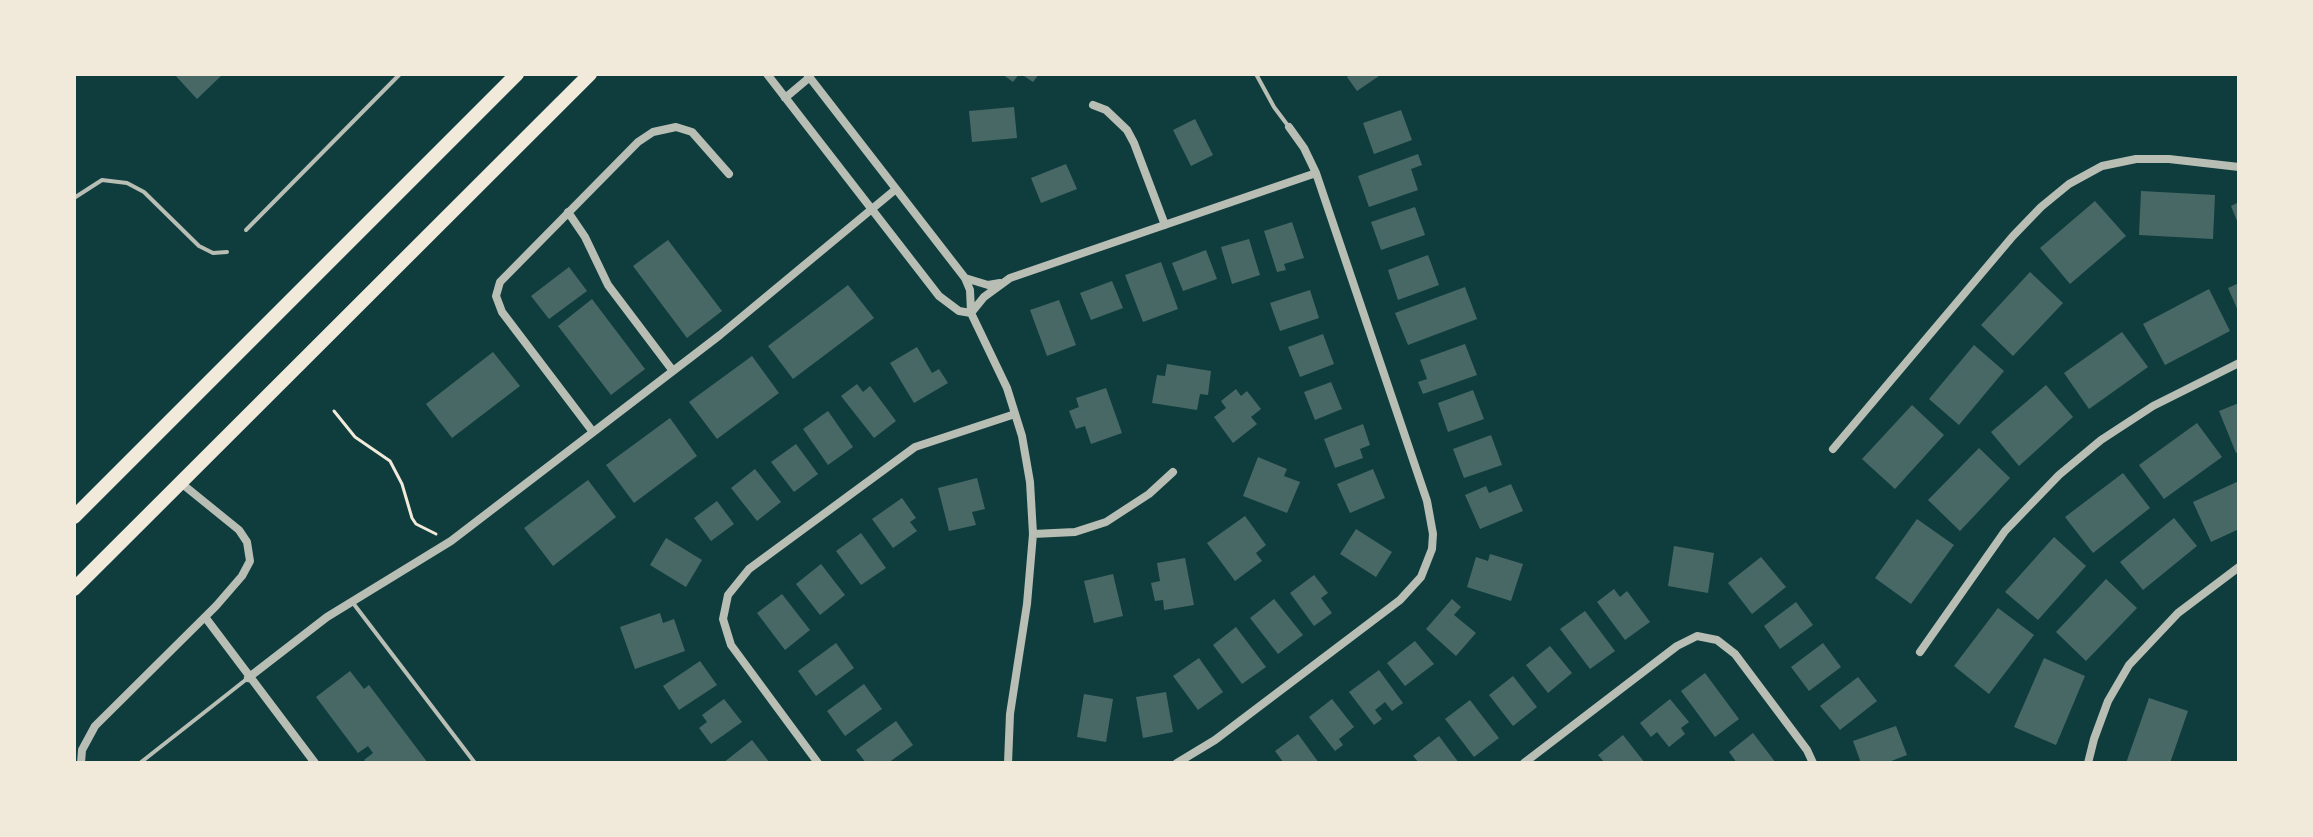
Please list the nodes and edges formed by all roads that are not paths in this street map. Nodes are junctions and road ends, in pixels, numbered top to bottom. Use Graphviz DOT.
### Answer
graph roads {
  1 [pos="400,74"];
  2 [pos="517,74"];
  3 [pos="590,74"];
  4 [pos="767,74"];
  5 [pos="1256,74"];
  6 [pos="810,75"];
  7 [pos="785,98"];
  8 [pos="1093,105"];
  9 [pos="1289,127"];
  10 [pos="2239,167"];
  11 [pos="1316,173"];
  12 [pos="729,174"];
  13 [pos="896,189"];
  14 [pos="74,198"];
  15 [pos="872,209"];
  16 [pos="568,212"];
  17 [pos="1165,225"];
  18 [pos="246,230"];
  19 [pos="227,252"];
  20 [pos="965,278"];
  21 [pos="1001,283"];
  22 [pos="971,313"];
  23 [pos="2239,363"];
  24 [pos="673,371"];
  25 [pos="1015,414"];
  26 [pos="593,432"];
  27 [pos="1833,449"];
  28 [pos="1173,472"];
  29 [pos="181,483"];
  30 [pos="74,517"];
  31 [pos="1033,534"];
  32 [pos="2239,567"];
  33 [pos="74,589"];
  34 [pos="352,602"];
  35 [pos="205,617"];
  36 [pos="1920,652"];
  37 [pos="248,678"];
  38 [pos="81,763"];
  39 [pos="140,763"];
  40 [pos="315,763"];
  41 [pos="475,763"];
  42 [pos="818,763"];
  43 [pos="1008,763"];
  44 [pos="1177,763"];
  45 [pos="1524,763"];
  46 [pos="1813,763"];
  47 [pos="2088,763"];
  1 -- 18 [label="lane"];
  2 -- 30 [label="highway"];
  3 -- 29 [label="highway"];
  4 -- 7 [label="street"];
  5 -- 9 [label="lane"];
  6 -- 7 [label="street"];
  6 -- 13 [label="street"];
  7 -- 15 [label="street"];
  8 -- 17 [label="street"];
  9 -- 11 [label="street"];
  10 -- 27 [label="street"];
  11 -- 17 [label="street"];
  11 -- 44 [label="street"];
  12 -- 16 [label="street"];
  13 -- 15 [label="street"];
  13 -- 20 [label="street"];
  14 -- 19 [label="lane"];
  15 -- 22 [label="street"];
  15 -- 24 [label="street"];
  16 -- 24 [label="street"];
  16 -- 26 [label="street"];
  17 -- 21 [label="street"];
  20 -- 21 [label="street"];
  20 -- 22 [label="street"];
  21 -- 22 [label="street"];
  22 -- 25 [label="street"];
  23 -- 36 [label="street"];
  24 -- 26 [label="street"];
  25 -- 31 [label="street"];
  25 -- 42 [label="street"];
  26 -- 34 [label="street"];
  28 -- 31 [label="street"];
  29 -- 33 [label="highway"];
  29 -- 35 [label="street"];
  31 -- 43 [label="street"];
  32 -- 47 [label="street"];
  34 -- 37 [label="street"];
  34 -- 41 [label="lane"];
  35 -- 37 [label="street"];
  35 -- 38 [label="street"];
  37 -- 39 [label="lane"];
  37 -- 40 [label="street"];
  45 -- 46 [label="street"];
}
